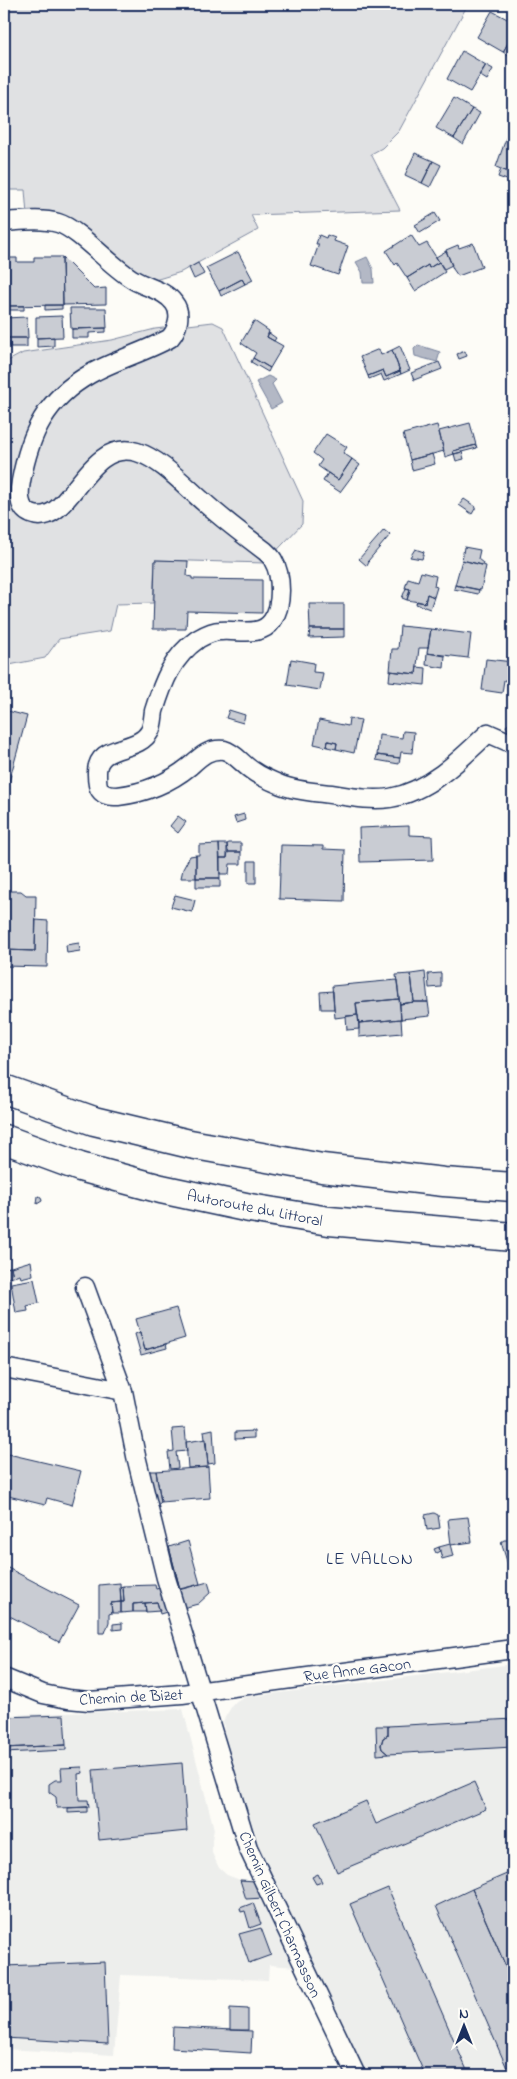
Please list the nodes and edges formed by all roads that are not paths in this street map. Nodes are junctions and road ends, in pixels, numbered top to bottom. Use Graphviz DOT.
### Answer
graph roads {
  1 [pos="4,222"];
  2 [pos="513,744"];
  3 [pos="4,1089"];
  4 [pos="4,1139"];
  5 [pos="513,1187"];
  6 [pos="513,1237"];
  7 [pos="85,1287"];
  8 [pos="4,1368"];
  9 [pos="123,1391"];
  10 [pos="513,1649"];
  11 [pos="4,1678"];
  12 [pos="201,1691"];
  13 [pos="356,2075"];
  1 -- 2 [label="street"];
  3 -- 5 [label="highway"];
  4 -- 6 [label="highway, Autoroute du Littoral"];
  7 -- 9 [label="street, Chemin Gilbert Charmasson"];
  8 -- 9 [label="street"];
  9 -- 12 [label="street, Chemin Gilbert Charmasson"];
  10 -- 12 [label="street, Rue Anne Gacon"];
  11 -- 12 [label="street, Chemin de Bizet"];
  12 -- 13 [label="street, Chemin Gilbert Charmasson"];
}
